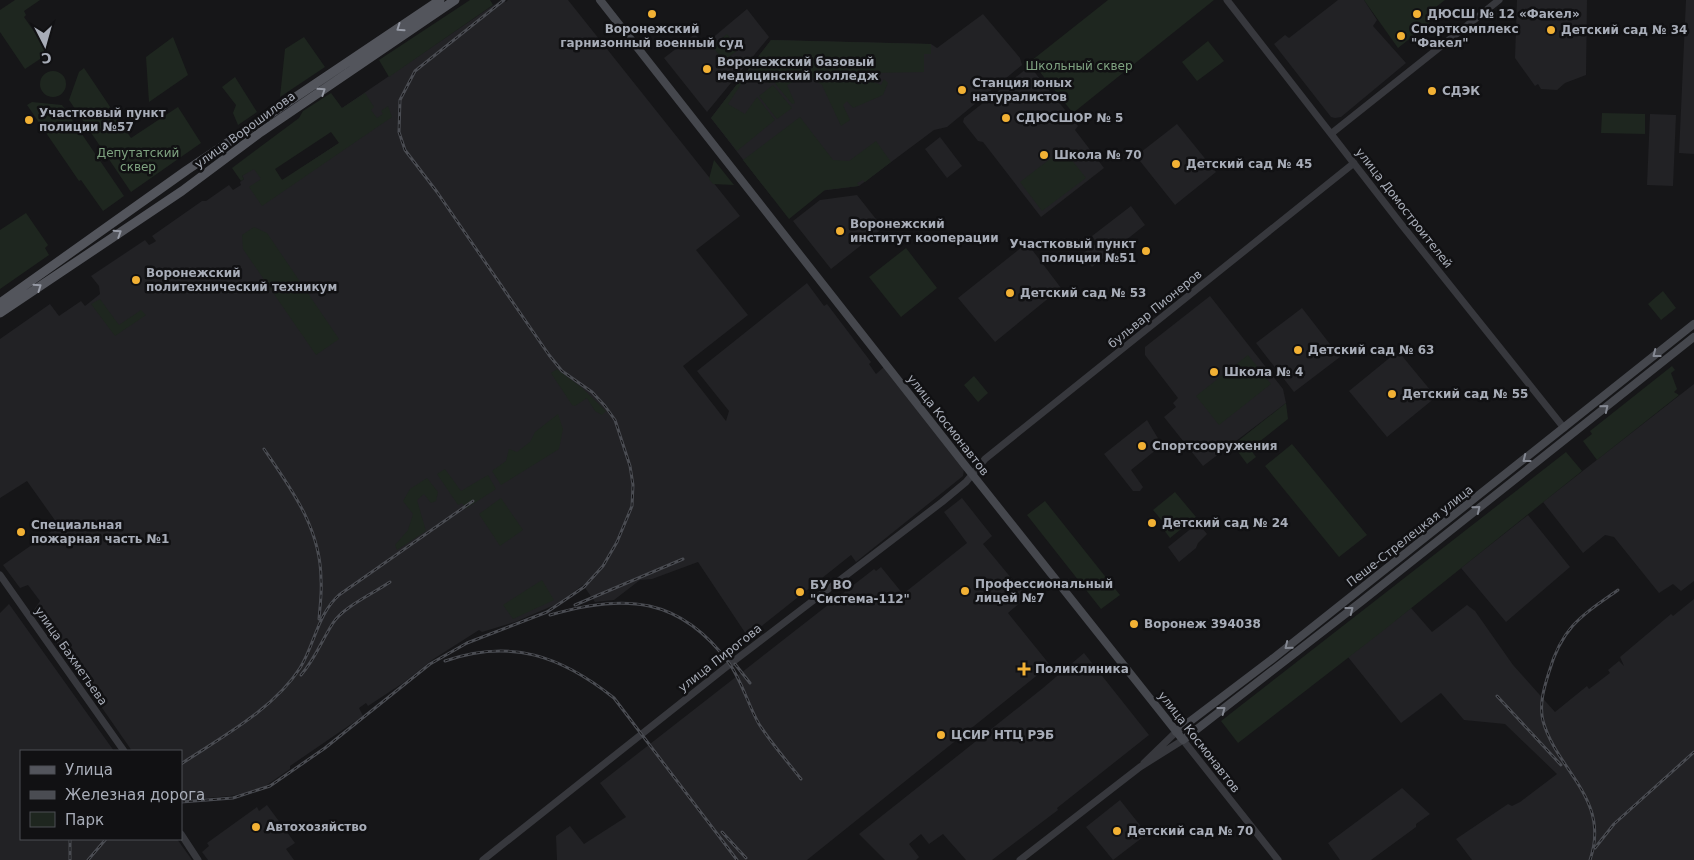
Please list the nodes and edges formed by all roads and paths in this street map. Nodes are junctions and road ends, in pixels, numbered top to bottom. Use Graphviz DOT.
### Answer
graph roads {
  1 [pos="440,0"];
  2 [pos="455,0"];
  3 [pos="1228,0"];
  4 [pos="1499,0"];
  5 [pos="599,1"];
  6 [pos="1332,133"];
  7 [pos="1354,163"];
  8 [pos="169,183"];
  9 [pos="177,194"];
  10 [pos="0,302"];
  11 [pos="0,313"];
  12 [pos="1694,324"];
  13 [pos="1694,337"];
  14 [pos="1564,428"];
  15 [pos="972,475"];
  16 [pos="0,575"];
  17 [pos="1176,732"];
  18 [pos="1183,740"];
  19 [pos="123,750"];
  20 [pos="1140,767"];
  21 [pos="182,836"];
  22 [pos="198,860"];
  23 [pos="483,860"];
  24 [pos="1020,860"];
  25 [pos="1278,860"];
  1 -- 8 [label="main road, улица Ворошилова, one-way"];
  9 -- 2 [label="main road, улица Ворошилова, one-way"];
  3 -- 6 [label="street, улица Домостроителей"];
  4 -- 6 [label="street"];
  5 -- 15 [label="main road, улица Космонавтов"];
  6 -- 7 [label="street, улица Домостроителей"];
  7 -- 14 [label="street, улица Домостроителей"];
  7 -- 15 [label="street, бульвар Пионеров"];
  8 -- 9 [label="main road"];
  8 -- 10 [label="main road, улица Ворошилова"];
  11 -- 9 [label="main road, улица Ворошилова, one-way"];
  12 -- 14 [label="main road, Пеше-Стрелецкая улица, one-way"];
  18 -- 13 [label="main road, Пеше-Стрелецкая улица, one-way"];
  14 -- 17 [label="main road, Пеше-Стрелецкая улица, one-way"];
  15 -- 17 [label="main road, улица Космонавтов"];
  15 -- 23 [label="street, улица Пирогова"];
  16 -- 19 [label="street, улица Бахметьева"];
  17 -- 18 [label="main road, улица Космонавтов"];
  17 -- 20 [label="street, Пеше-Стрелецкая улица"];
  18 -- 20 [label="street, Пеше-Стрелецкая улица"];
  18 -- 25 [label="street, улица Космонавтов"];
  20 -- 24 [label="street, Пеше-Стрелецкая улица"];
  21 -- 22 [label="street"];
}
